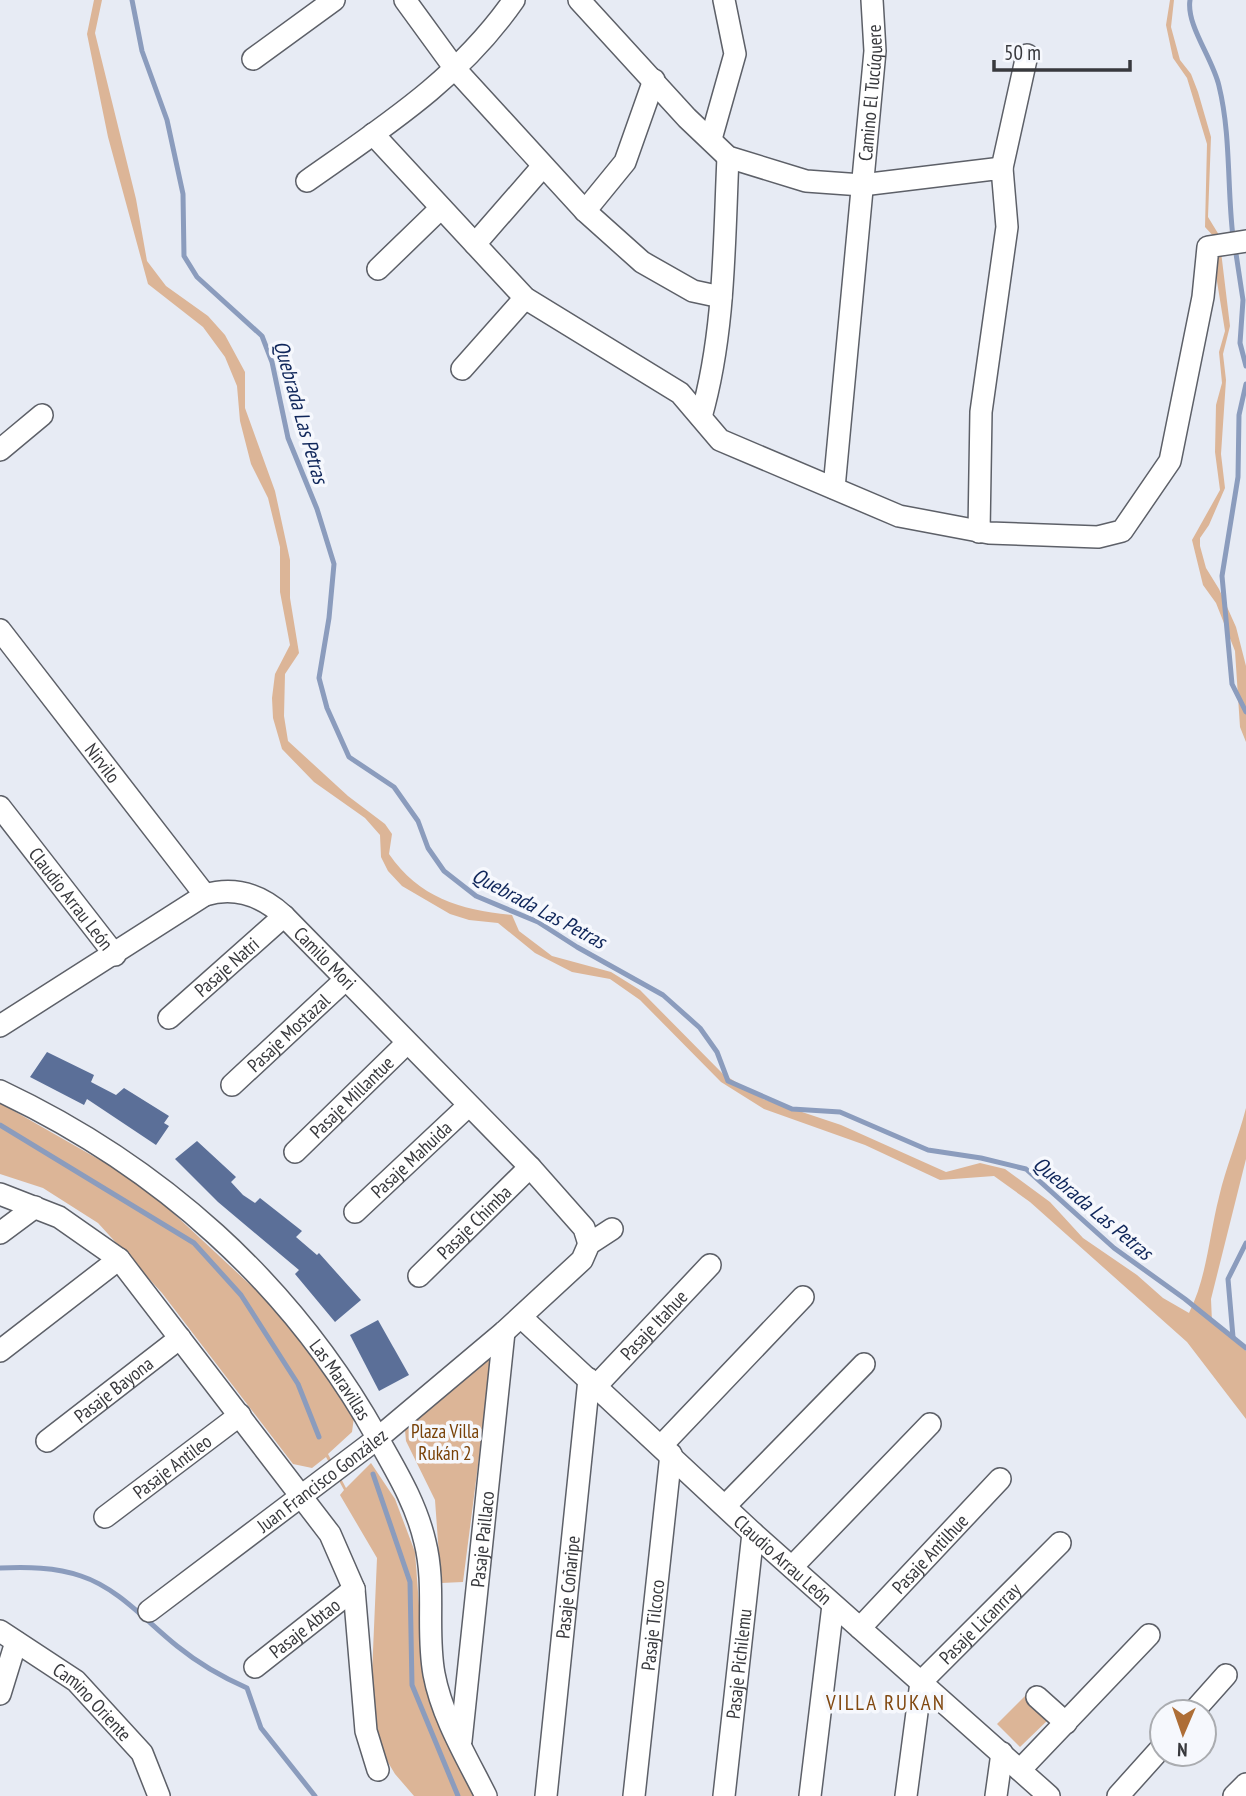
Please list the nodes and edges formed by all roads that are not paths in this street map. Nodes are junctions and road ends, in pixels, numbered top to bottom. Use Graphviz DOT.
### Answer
graph roads {
  1 [pos="334,0"];
  2 [pos="405,0"];
  3 [pos="514,0"];
  4 [pos="579,0"];
  5 [pos="724,0"];
  6 [pos="872,0"];
  7 [pos="1027,55"];
  8 [pos="253,59"];
  9 [pos="456,70"];
  10 [pos="654,80"];
  11 [pos="373,134"];
  12 [pos="711,139"];
  13 [pos="728,157"];
  14 [pos="543,166"];
  15 [pos="1002,168"];
  16 [pos="307,181"];
  17 [pos="862,185"];
  18 [pos="442,208"];
  19 [pos="585,211"];
  20 [pos="1246,241"];
  21 [pos="475,244"];
  22 [pos="378,269"];
  23 [pos="721,297"];
  24 [pos="525,298"];
  25 [pos="462,369"];
  26 [pos="42,415"];
  27 [pos="701,417"];
  28 [pos="0,450"];
  29 [pos="834,488"];
  30 [pos="979,532"];
  31 [pos="0,630"];
  32 [pos="0,807"];
  33 [pos="205,895"];
  34 [pos="284,916"];
  35 [pos="115,956"];
  36 [pos="345,980"];
  37 [pos="169,1018"];
  38 [pos="0,1027"];
  39 [pos="407,1042"];
  40 [pos="232,1085"];
  41 [pos="0,1091"];
  42 [pos="468,1105"];
  43 [pos="296,1152"];
  44 [pos="530,1167"];
  45 [pos="0,1194"];
  46 [pos="35,1207"];
  47 [pos="355,1212"];
  48 [pos="612,1229"];
  49 [pos="0,1233"];
  50 [pos="589,1244"];
  51 [pos="119,1259"];
  52 [pos="710,1265"];
  53 [pos="419,1276"];
  54 [pos="803,1297"];
  55 [pos="520,1317"];
  56 [pos="504,1332"];
  57 [pos="180,1338"];
  58 [pos="0,1351"];
  59 [pos="864,1364"];
  60 [pos="593,1382"];
  61 [pos="240,1415"];
  62 [pos="930,1424"];
  63 [pos="378,1438"];
  64 [pos="47,1441"];
  65 [pos="666,1450"];
  66 [pos="1000,1479"];
  67 [pos="300,1494"];
  68 [pos="725,1506"];
  69 [pos="105,1517"];
  70 [pos="753,1533"];
  71 [pos="1060,1543"];
  72 [pos="792,1567"];
  73 [pos="354,1589"];
  74 [pos="833,1605"];
  75 [pos="149,1611"];
  76 [pos="860,1628"];
  77 [pos="1149,1635"];
  78 [pos="8,1637"];
  79 [pos="255,1667"];
  80 [pos="1226,1675"];
  81 [pos="921,1682"];
  82 [pos="0,1694"];
  83 [pos="1037,1697"];
  84 [pos="1205,1698"];
  85 [pos="1066,1723"];
  86 [pos="460,1746"];
  87 [pos="1002,1753"];
  88 [pos="1148,1763"];
  89 [pos="378,1770"];
  90 [pos="1020,1770"];
  91 [pos="1246,1784"];
  92 [pos="159,1796"];
  93 [pos="486,1796"];
  94 [pos="546,1796"];
  95 [pos="634,1796"];
  96 [pos="724,1796"];
  97 [pos="810,1796"];
  98 [pos="906,1796"];
  99 [pos="996,1796"];
  100 [pos="1049,1796"];
  101 [pos="1118,1796"];
  102 [pos="1234,1796"];
  1 -- 8 [label="street"];
  2 -- 9 [label="street"];
  3 -- 9 [label="street"];
  4 -- 10 [label="street"];
  5 -- 12 [label="street"];
  6 -- 17 [label="street, Camino El Tucúquere"];
  7 -- 15 [label="street"];
  9 -- 11 [label="street"];
  9 -- 14 [label="street"];
  10 -- 12 [label="street"];
  10 -- 19 [label="street"];
  11 -- 16 [label="street"];
  11 -- 18 [label="street"];
  12 -- 13 [label="street"];
  13 -- 17 [label="street"];
  13 -- 23 [label="street"];
  14 -- 19 [label="street"];
  14 -- 21 [label="street"];
  15 -- 17 [label="street"];
  15 -- 30 [label="street"];
  17 -- 29 [label="street, Camino El Tucúquere"];
  18 -- 21 [label="street"];
  18 -- 22 [label="street"];
  19 -- 23 [label="street"];
  20 -- 30 [label="street"];
  21 -- 24 [label="street"];
  23 -- 27 [label="street"];
  24 -- 25 [label="street"];
  24 -- 27 [label="street"];
  26 -- 28 [label="street"];
  27 -- 29 [label="street"];
  29 -- 30 [label="street"];
  31 -- 33 [label="street, Nirvilo"];
  32 -- 35 [label="street, Claudio Arrau León"];
  33 -- 34 [label="street, Camilo Mori"];
  33 -- 35 [label="street, Camilo Mori"];
  34 -- 36 [label="street, Camilo Mori"];
  34 -- 37 [label="street, Pasaje Natri"];
  35 -- 38 [label="street, Camilo Mori"];
  36 -- 39 [label="street, Camilo Mori"];
  36 -- 40 [label="street, Pasaje Mostazal"];
  39 -- 42 [label="street, Camilo Mori"];
  39 -- 43 [label="street, Pasaje Millantue"];
  41 -- 63 [label="street, Las Maravillas"];
  42 -- 44 [label="street, Camilo Mori"];
  42 -- 47 [label="street, Pasaje Mahuida"];
  44 -- 50 [label="street, Camilo Mori"];
  44 -- 53 [label="street, Pasaje Chimba"];
  45 -- 46 [label="street"];
  46 -- 49 [label="street"];
  46 -- 51 [label="street"];
  48 -- 50 [label="street, Juan Francisco González"];
  50 -- 55 [label="street, Juan Francisco González"];
  51 -- 57 [label="street"];
  51 -- 58 [label="street"];
  52 -- 60 [label="street, Pasaje Itahue"];
  54 -- 65 [label="street"];
  55 -- 56 [label="street, Juan Francisco González"];
  55 -- 60 [label="street, Claudio Arrau León"];
  56 -- 63 [label="street, Juan Francisco González"];
  56 -- 86 [label="street, Pasaje Paillaco"];
  57 -- 61 [label="street"];
  57 -- 64 [label="street, Pasaje Bayona"];
  59 -- 68 [label="street"];
  60 -- 65 [label="street, Claudio Arrau León"];
  60 -- 94 [label="street, Pasaje Coñaripe"];
  61 -- 67 [label="street"];
  61 -- 69 [label="street, Pasaje Antileo"];
  62 -- 72 [label="street"];
  63 -- 67 [label="street, Juan Francisco González"];
  63 -- 86 [label="street, Las Maravillas"];
  65 -- 68 [label="street, Claudio Arrau León"];
  65 -- 95 [label="street, Pasaje Tilcoco"];
  66 -- 76 [label="street, Pasaje Antilhue"];
  67 -- 73 [label="street"];
  67 -- 75 [label="street, Juan Francisco González"];
  68 -- 70 [label="street, Claudio Arrau León"];
  70 -- 72 [label="street, Claudio Arrau León"];
  70 -- 96 [label="street, Pasaje Pichilemu"];
  71 -- 81 [label="street, Pasaje Licanrray"];
  72 -- 74 [label="street, Claudio Arrau León"];
  73 -- 79 [label="street, Pasaje Abtao"];
  73 -- 89 [label="street"];
  74 -- 76 [label="street, Claudio Arrau León"];
  74 -- 97 [label="street"];
  76 -- 81 [label="street, Claudio Arrau León"];
  77 -- 85 [label="street"];
  78 -- 82 [label="street"];
  78 -- 92 [label="street, Camino Oriente"];
  80 -- 84 [label="street"];
  81 -- 87 [label="street, Claudio Arrau León"];
  81 -- 98 [label="street"];
  83 -- 85 [label="street"];
  85 -- 90 [label="street"];
  86 -- 93 [label="street, Las Maravillas"];
  87 -- 90 [label="street, Claudio Arrau León"];
  87 -- 99 [label="street"];
  88 -- 101 [label="street"];
  90 -- 100 [label="street, Claudio Arrau León"];
  91 -- 102 [label="street"];
}
